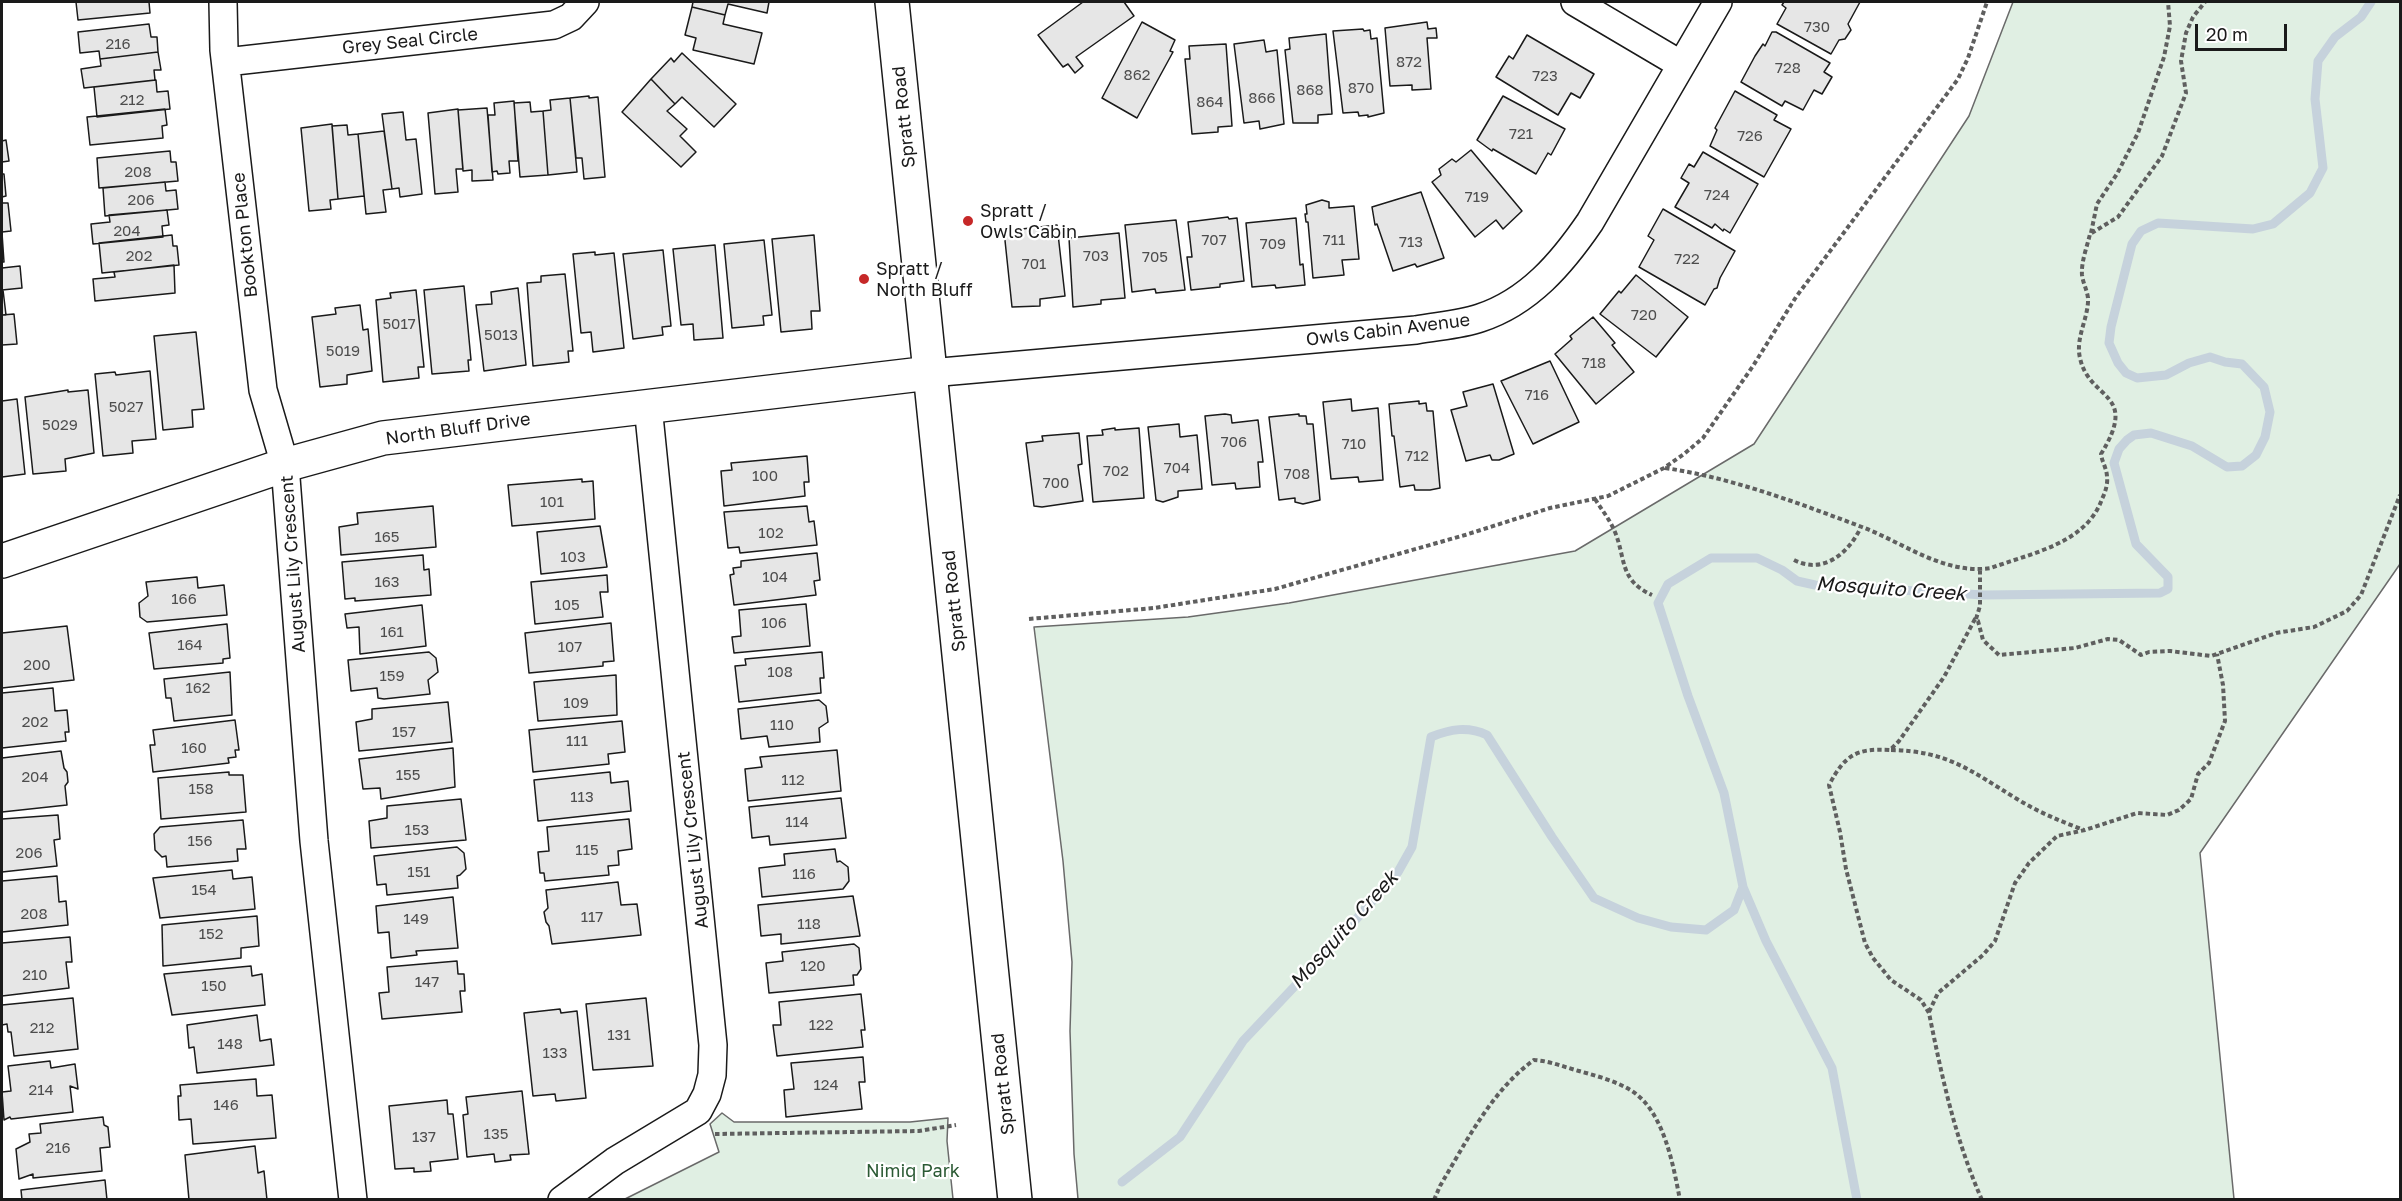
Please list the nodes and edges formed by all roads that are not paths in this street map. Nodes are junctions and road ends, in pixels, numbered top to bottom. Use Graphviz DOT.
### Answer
graph roads {
  1 [pos="223,2"];
  2 [pos="585,2"];
  3 [pos="892,2"];
  4 [pos="1575,2"];
  5 [pos="1718,2"];
  6 [pos="226,62"];
  7 [pos="1680,64"];
  8 [pos="930,373"];
  9 [pos="648,406"];
  10 [pos="285,465"];
  11 [pos="2,561"];
  12 [pos="353,1200"];
  13 [pos="562,1200"];
  14 [pos="1016,1200"];
  1 -- 6 [label="street, Bookton Place"];
  2 -- 6 [label="street, Grey Seal Circle"];
  3 -- 8 [label="street, Spratt Road"];
  4 -- 7 [label="street"];
  5 -- 7 [label="street, Owls Cabin Avenue"];
  6 -- 10 [label="street, Bookton Place"];
  7 -- 8 [label="street, Owls Cabin Avenue"];
  8 -- 9 [label="street, North Bluff Drive"];
  8 -- 14 [label="street, Spratt Road"];
  9 -- 10 [label="street, North Bluff Drive"];
  9 -- 13 [label="street, August Lily Crescent"];
  10 -- 11 [label="street, North Bluff Drive"];
  10 -- 12 [label="street, August Lily Crescent"];
}
